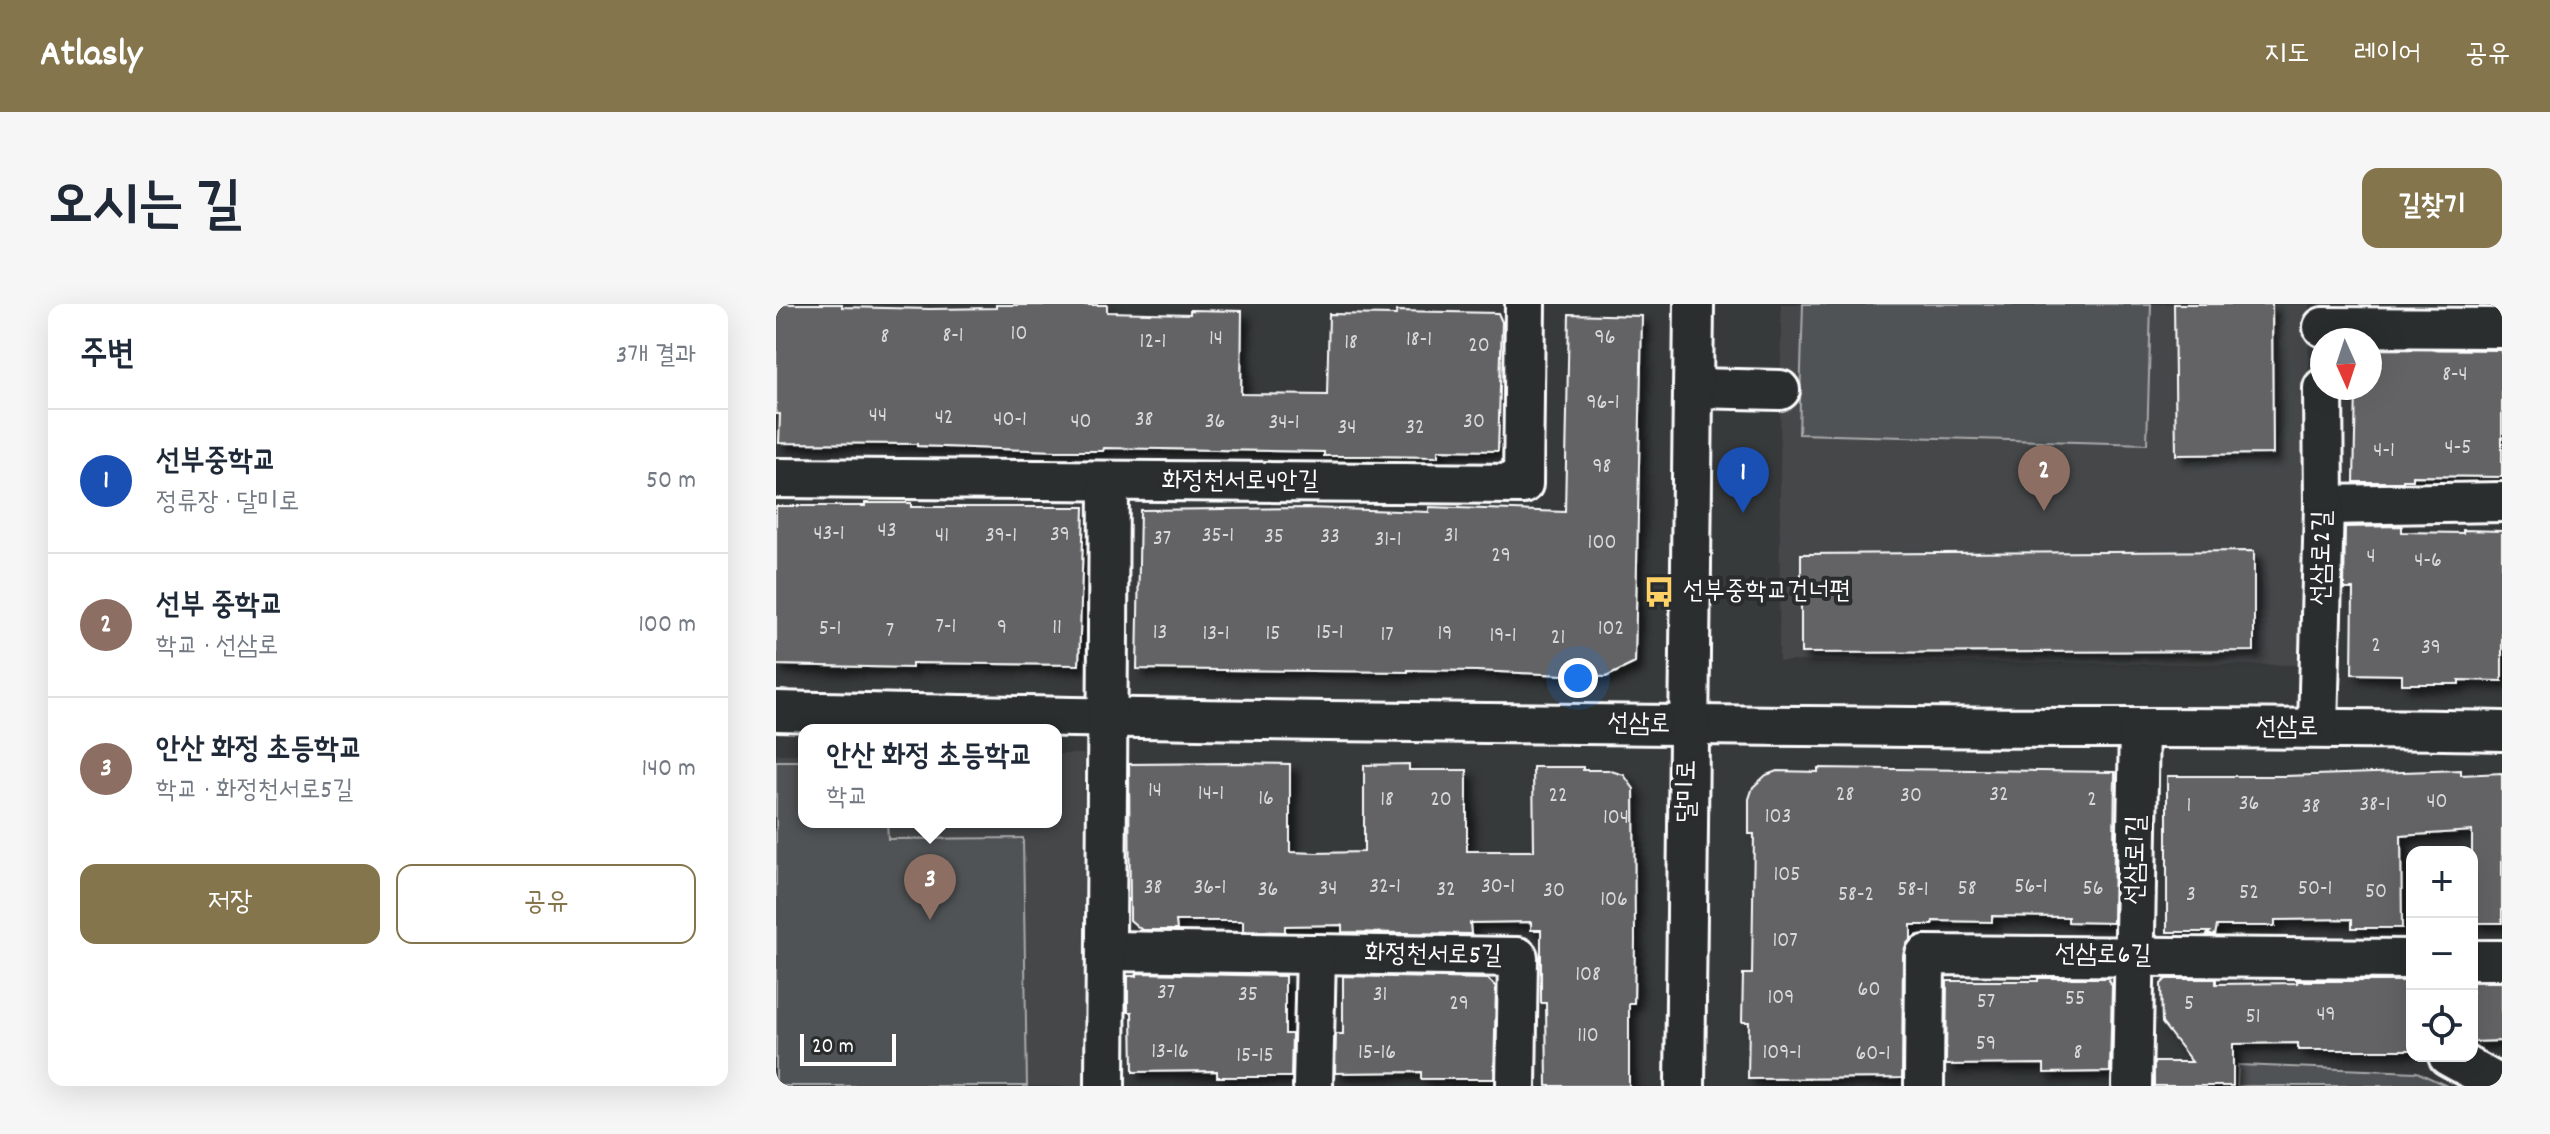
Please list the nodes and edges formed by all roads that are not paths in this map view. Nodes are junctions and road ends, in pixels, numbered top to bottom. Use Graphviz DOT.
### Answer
graph roads {
  1 [pos="1525,304"];
  2 [pos="1694,304"];
  3 [pos="2322,324"];
  4 [pos="2502,328"];
  5 [pos="1693,388"];
  6 [pos="1780,390"];
  7 [pos="2323,400"];
  8 [pos="776,478"];
  9 [pos="1109,481"];
  10 [pos="2502,502"];
  11 [pos="2324,505"];
  12 [pos="776,711"];
  13 [pos="1108,719"];
  14 [pos="1689,726"];
  15 [pos="2318,727"];
  16 [pos="2139,729"];
  17 [pos="2502,731"];
  18 [pos="1106,951"];
  19 [pos="1316,954"];
  20 [pos="2135,956"];
  21 [pos="2406,959"];
  22 [pos="2478,960"];
  23 [pos="2502,960"];
  24 [pos="2459,1062"];
  25 [pos="1105,1086"];
  26 [pos="1313,1086"];
  27 [pos="1516,1086"];
  28 [pos="1685,1086"];
  29 [pos="1924,1086"];
  30 [pos="2132,1086"];
  31 [pos="2502,1086"];
  1 -- 9 [label="street, 화정천서로4안길"];
  2 -- 5 [label="street, 달미로"];
  3 -- 4 [label="street"];
  5 -- 6 [label="street"];
  5 -- 14 [label="street, 달미로"];
  7 -- 11 [label="street, 선삼로2길"];
  8 -- 9 [label="street, 화정천서로4안길"];
  9 -- 13 [label="street"];
  10 -- 11 [label="street"];
  11 -- 15 [label="street, 선삼로2길"];
  12 -- 13 [label="street, 선삼로"];
  13 -- 14 [label="street, 선삼로"];
  13 -- 18 [label="street"];
  14 -- 16 [label="street, 선삼로"];
  14 -- 28 [label="street, 달미로"];
  15 -- 16 [label="street, 선삼로"];
  15 -- 17 [label="street, 선삼로"];
  16 -- 20 [label="street, 선삼로1길"];
  18 -- 19 [label="street, 화정천서로5길"];
  18 -- 25 [label="street"];
  19 -- 26 [label="street"];
  19 -- 27 [label="street, 화정천서로5길"];
  20 -- 21 [label="street, 선삼로6길"];
  20 -- 29 [label="street, 선삼로6길"];
  20 -- 30 [label="street, 선삼로1길"];
  22 -- 23 [label="street"];
  24 -- 31 [label="street"];
}
